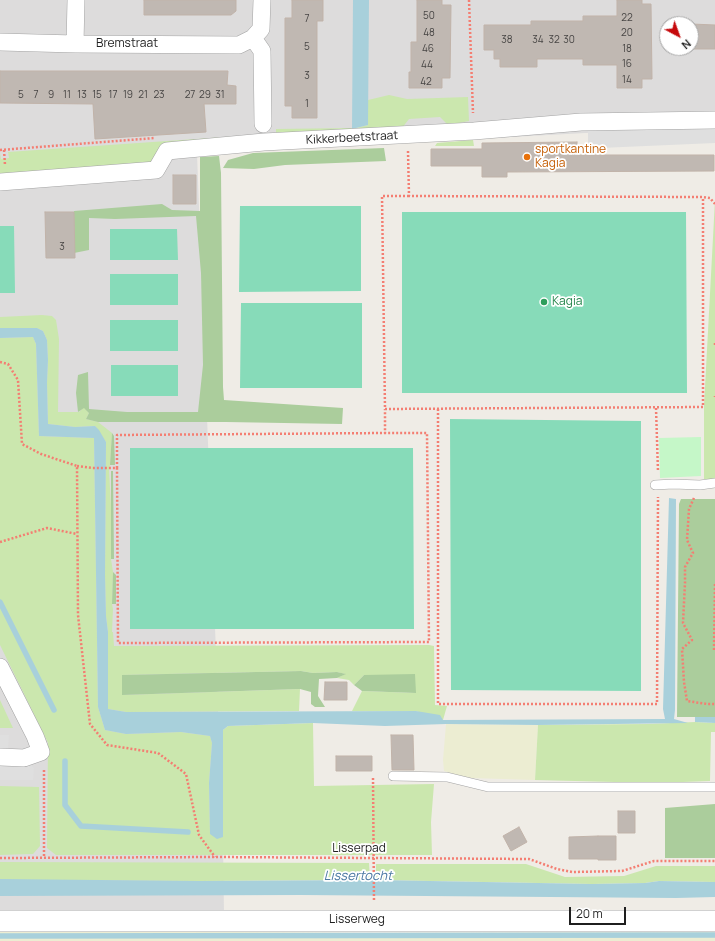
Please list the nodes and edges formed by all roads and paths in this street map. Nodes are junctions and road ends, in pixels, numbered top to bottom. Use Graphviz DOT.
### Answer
graph roads {
  1 [pos="76,0"];
  2 [pos="262,0"];
  3 [pos="470,0"];
  4 [pos="253,38"];
  5 [pos="0,42"];
  6 [pos="75,44"];
  7 [pos="715,120"];
  8 [pos="263,124"];
  9 [pos="474,131"];
  10 [pos="408,135"];
  11 [pos="160,138"];
  12 [pos="0,150"];
  13 [pos="0,182"];
  14 [pos="409,196"];
  15 [pos="703,197"];
  16 [pos="715,204"];
  17 [pos="715,343"];
  18 [pos="715,347"];
  19 [pos="0,362"];
  20 [pos="656,408"];
  21 [pos="385,409"];
  22 [pos="438,409"];
  23 [pos="385,433"];
  24 [pos="76,466"];
  25 [pos="117,468"];
  26 [pos="715,483"];
  27 [pos="656,485"];
  28 [pos="700,485"];
  29 [pos="77,534"];
  30 [pos="0,542"];
  31 [pos="715,584"];
  32 [pos="714,650"];
  33 [pos="0,667"];
  34 [pos="715,704"];
  35 [pos="41,752"];
  36 [pos="0,757"];
  37 [pos="393,776"];
  38 [pos="373,778"];
  39 [pos="715,787"];
  40 [pos="216,857"];
  41 [pos="0,858"];
  42 [pos="44,858"];
  43 [pos="373,858"];
  44 [pos="715,861"];
  45 [pos="374,903"];
  46 [pos="0,921"];
  47 [pos="715,921"];
  1 -- 6 [label="street"];
  2 -- 4 [label="street"];
  3 -- 9 [label="path"];
  4 -- 6 [label="street, Bremstraat"];
  4 -- 8 [label="street"];
  5 -- 6 [label="street, Bremstraat"];
  7 -- 9 [label="street, Kikkerbeetstraat"];
  9 -- 10 [label="street, Kikkerbeetstraat"];
  10 -- 13 [label="street, Kikkerbeetstraat"];
  10 -- 14 [label="path"];
  11 -- 12 [label="path"];
  14 -- 15 [label="path"];
  14 -- 21 [label="path"];
  15 -- 16 [label="path"];
  15 -- 20 [label="path"];
  17 -- 18 [label="path"];
  19 -- 24 [label="path"];
  20 -- 22 [label="path"];
  20 -- 27 [label="path"];
  21 -- 22 [label="path"];
  21 -- 23 [label="path"];
  22 -- 27 [label="path"];
  23 -- 25 [label="path"];
  23 -- 25 [label="path"];
  24 -- 25 [label="path"];
  24 -- 29 [label="path"];
  26 -- 28 [label="lane"];
  27 -- 28 [label="lane"];
  28 -- 34 [label="path"];
  29 -- 30 [label="path"];
  29 -- 40 [label="path"];
  31 -- 32 [label="path"];
  33 -- 35 [label="street"];
  35 -- 36 [label="street"];
  35 -- 42 [label="path"];
  37 -- 39 [label="lane"];
  38 -- 43 [label="path"];
  40 -- 42 [label="path, Lisserpad"];
  40 -- 43 [label="path, Lisserpad"];
  41 -- 42 [label="path, Lisserpad"];
  43 -- 44 [label="path, Lisserpad"];
  43 -- 45 [label="path"];
  46 -- 47 [label="street, Lisserweg"];
}
